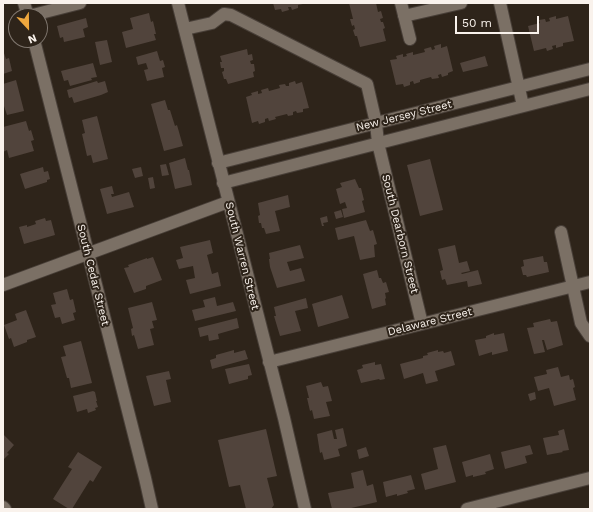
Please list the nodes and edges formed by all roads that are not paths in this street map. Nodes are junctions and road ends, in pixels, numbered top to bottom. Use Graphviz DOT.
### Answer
graph roads {
  1 [pos="80,3"];
  2 [pos="178,3"];
  3 [pos="401,3"];
  4 [pos="461,3"];
  5 [pos="500,3"];
  6 [pos="48,11"];
  7 [pos="404,16"];
  8 [pos="185,29"];
  9 [pos="410,39"];
  10 [pos="36,48"];
  11 [pos="590,69"];
  12 [pos="519,87"];
  13 [pos="590,89"];
  14 [pos="523,106"];
  15 [pos="376,123"];
  16 [pos="378,143"];
  17 [pos="218,163"];
  18 [pos="223,183"];
  19 [pos="228,202"];
  20 [pos="561,232"];
  21 [pos="87,254"];
  22 [pos="590,282"];
  23 [pos="3,285"];
  24 [pos="574,286"];
  25 [pos="422,324"];
  26 [pos="590,336"];
  27 [pos="269,362"];
  28 [pos="590,478"];
  29 [pos="152,509"];
  30 [pos="305,509"];
  31 [pos="467,509"];
  1 -- 6 [label="street"];
  2 -- 8 [label="street, South Warren Street"];
  3 -- 7 [label="street"];
  4 -- 7 [label="street"];
  5 -- 12 [label="street"];
  7 -- 9 [label="street"];
  8 -- 15 [label="street, South Dearborn Street"];
  8 -- 17 [label="street, South Warren Street"];
  10 -- 21 [label="street, South Cedar Street"];
  11 -- 12 [label="street, New Jersey Street"];
  12 -- 14 [label="street"];
  12 -- 15 [label="street, New Jersey Street"];
  13 -- 14 [label="street, New Jersey Street"];
  14 -- 16 [label="street, New Jersey Street"];
  15 -- 16 [label="street, South Dearborn Street"];
  15 -- 17 [label="street, New Jersey Street"];
  16 -- 18 [label="street, New Jersey Street"];
  16 -- 25 [label="street, South Dearborn Street"];
  17 -- 18 [label="street, South Warren Street"];
  18 -- 19 [label="street, South Warren Street"];
  19 -- 21 [label="street"];
  19 -- 27 [label="street, South Warren Street"];
  20 -- 24 [label="street"];
  21 -- 23 [label="street"];
  21 -- 29 [label="street, South Cedar Street"];
  22 -- 24 [label="street, Delaware Street"];
  24 -- 25 [label="street, Delaware Street"];
  24 -- 26 [label="street"];
  25 -- 27 [label="street, Delaware Street"];
  27 -- 30 [label="street, South Warren Street"];
  28 -- 31 [label="street"];
}
